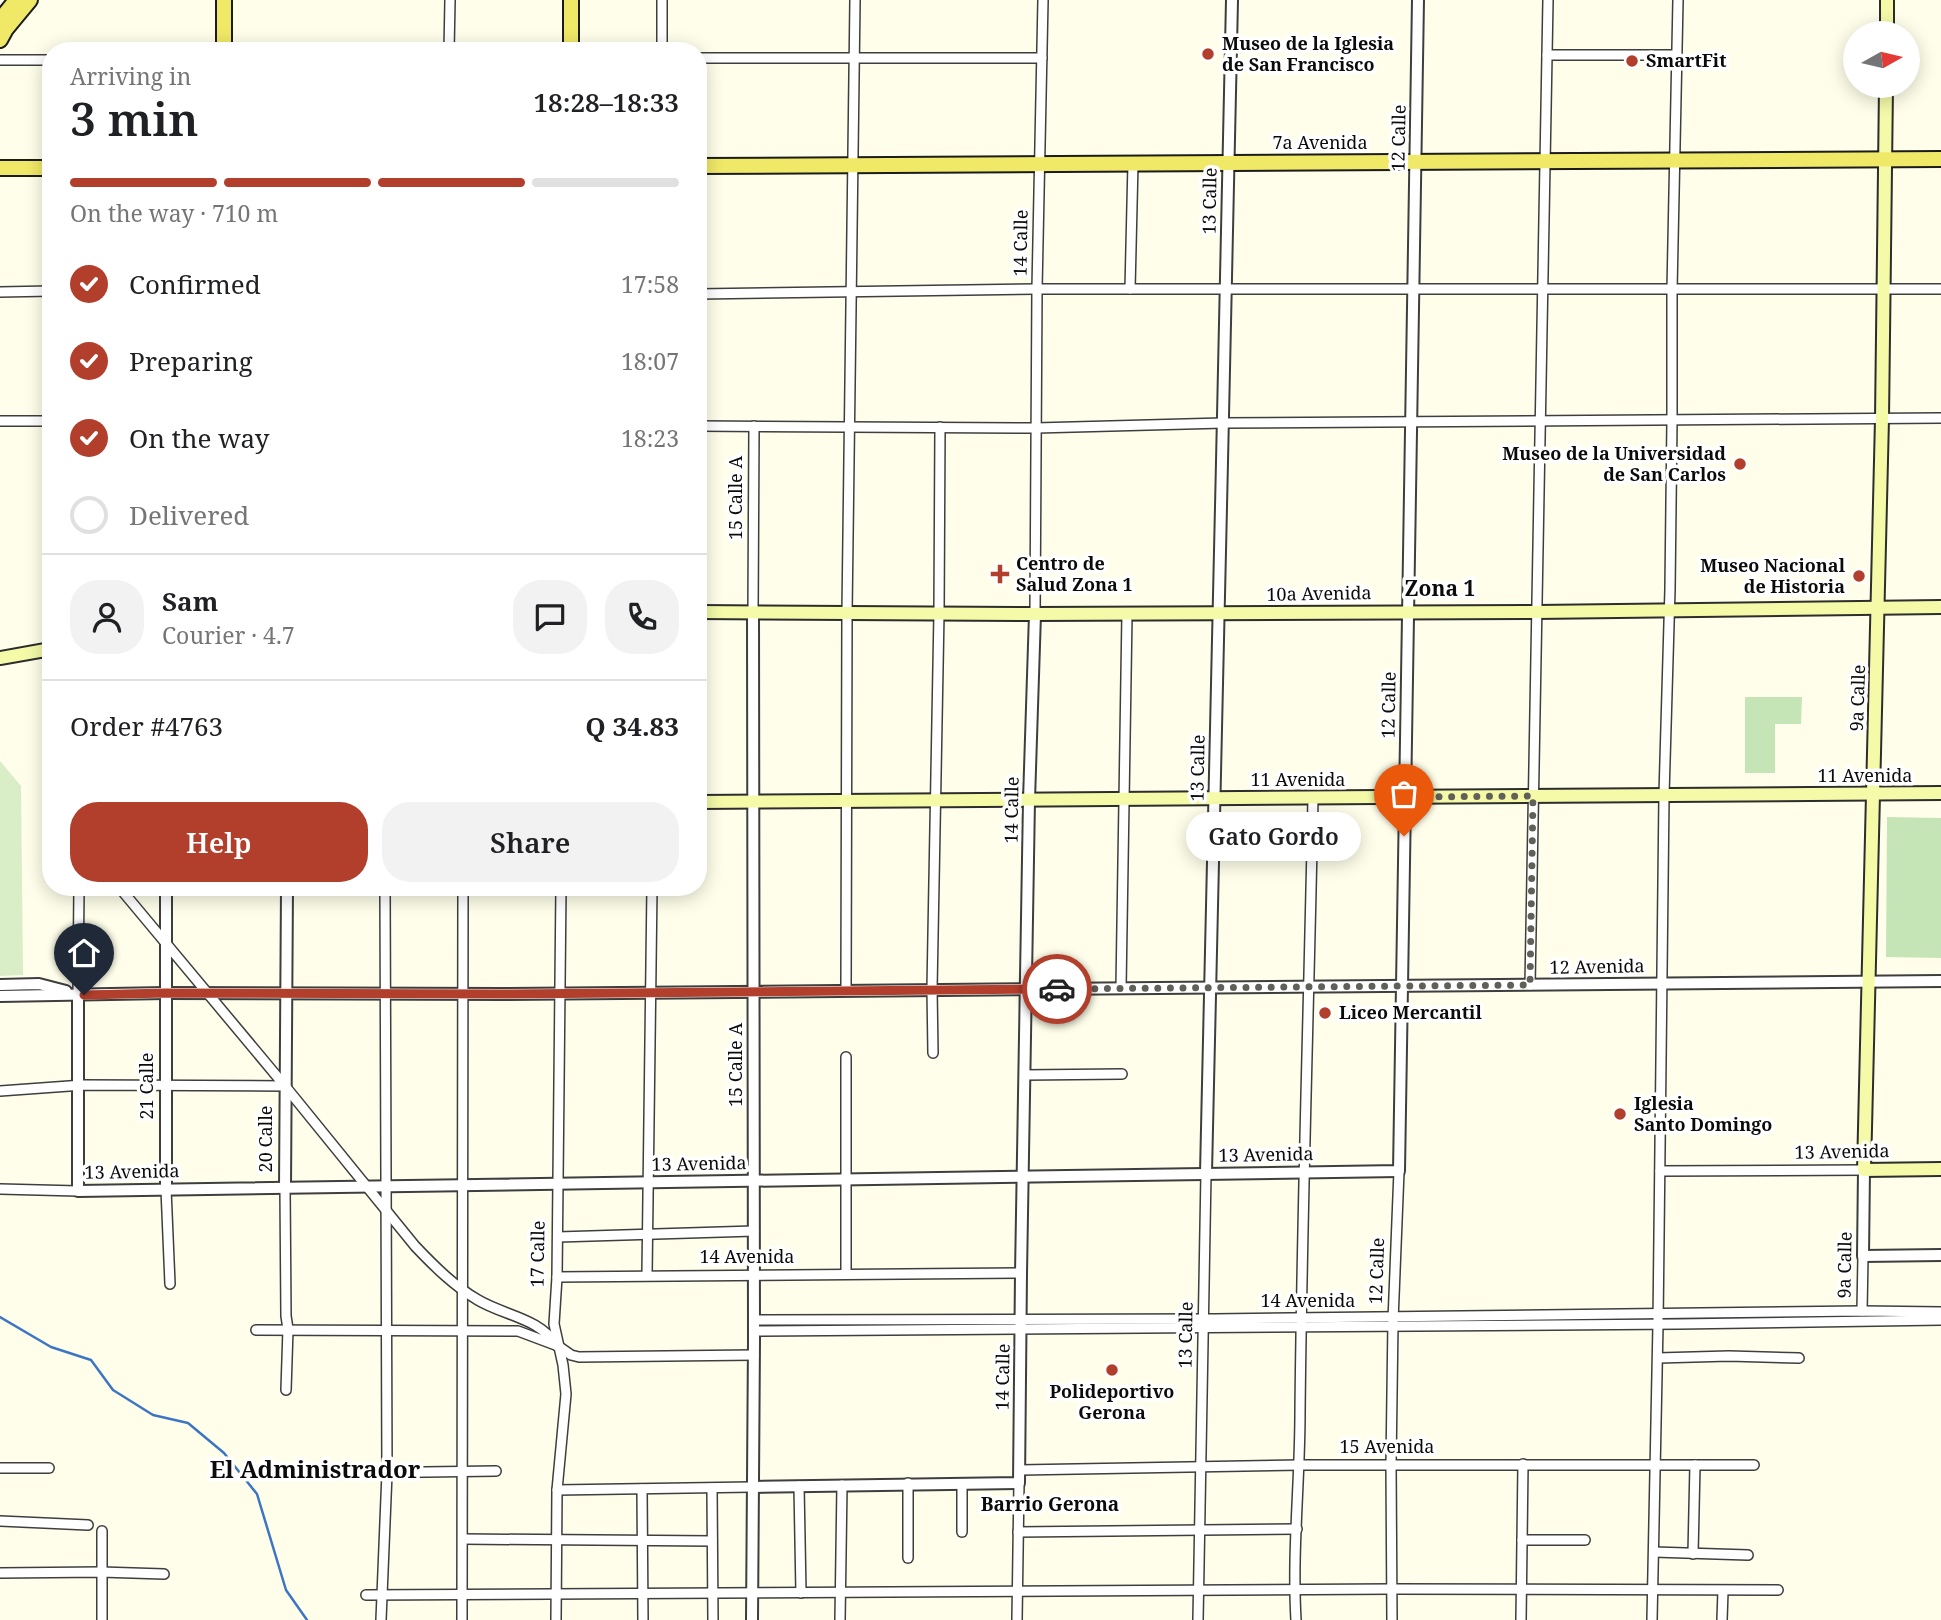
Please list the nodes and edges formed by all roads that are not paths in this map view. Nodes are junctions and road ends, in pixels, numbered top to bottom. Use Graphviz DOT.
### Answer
graph roads {
  1 [pos="16,0"];
  2 [pos="30,0"];
  3 [pos="224,0"];
  4 [pos="450,0"];
  5 [pos="571,0"];
  6 [pos="662,0"];
  7 [pos="855,0"];
  8 [pos="1043,0"];
  9 [pos="1232,0"];
  10 [pos="1418,0"];
  11 [pos="1548,0"];
  12 [pos="1678,0"];
  13 [pos="1888,0"];
  14 [pos="1887,21"];
  15 [pos="2,31"];
  16 [pos="224,42"];
  17 [pos="449,42"];
  18 [pos="571,42"];
  19 [pos="662,42"];
  20 [pos="1547,55"];
  21 [pos="1676,55"];
  22 [pos="855,57"];
  23 [pos="707,58"];
  24 [pos="1042,58"];
  25 [pos="0,60"];
  26 [pos="42,60"];
  27 [pos="1886,98"];
  28 [pos="1886,159"];
  29 [pos="1941,159"];
  30 [pos="1674,160"];
  31 [pos="1545,161"];
  32 [pos="1416,162"];
  33 [pos="1133,163"];
  34 [pos="1228,163"];
  35 [pos="1040,164"];
  36 [pos="853,165"];
  37 [pos="707,166"];
  38 [pos="0,168"];
  39 [pos="42,168"];
  40 [pos="1037,289"];
  41 [pos="1130,289"];
  42 [pos="1226,289"];
  43 [pos="1542,289"];
  44 [pos="1885,289"];
  45 [pos="1941,289"];
  46 [pos="42,290"];
  47 [pos="1413,290"];
  48 [pos="1672,290"];
  49 [pos="0,292"];
  50 [pos="852,292"];
  51 [pos="707,294"];
  52 [pos="1941,418"];
  53 [pos="1882,419"];
  54 [pos="1672,420"];
  55 [pos="0,421"];
  56 [pos="42,421"];
  57 [pos="1411,421"];
  58 [pos="1540,421"];
  59 [pos="1223,423"];
  60 [pos="707,426"];
  61 [pos="754,426"];
  62 [pos="850,426"];
  63 [pos="940,427"];
  64 [pos="1036,428"];
  65 [pos="1941,607"];
  66 [pos="1878,608"];
  67 [pos="1669,610"];
  68 [pos="1408,611"];
  69 [pos="707,612"];
  70 [pos="753,612"];
  71 [pos="1219,612"];
  72 [pos="1537,612"];
  73 [pos="847,613"];
  74 [pos="939,613"];
  75 [pos="1035,614"];
  76 [pos="1126,614"];
  77 [pos="42,644"];
  78 [pos="0,651"];
  79 [pos="42,651"];
  80 [pos="0,658"];
  81 [pos="1941,793"];
  82 [pos="1873,794"];
  83 [pos="1664,795"];
  84 [pos="1533,796"];
  85 [pos="1405,797"];
  86 [pos="1215,798"];
  87 [pos="1313,798"];
  88 [pos="1123,799"];
  89 [pos="935,800"];
  90 [pos="1029,800"];
  91 [pos="753,801"];
  92 [pos="847,801"];
  93 [pos="707,802"];
  94 [pos="79,896"];
  95 [pos="127,896"];
  96 [pos="166,896"];
  97 [pos="287,896"];
  98 [pos="385,896"];
  99 [pos="463,896"];
  100 [pos="561,896"];
  101 [pos="652,896"];
  102 [pos="166,943"];
  103 [pos="1869,981"];
  104 [pos="1941,981"];
  105 [pos="1662,984"];
  106 [pos="0,985"];
  107 [pos="1402,985"];
  108 [pos="1530,985"];
  109 [pos="1212,987"];
  110 [pos="1308,987"];
  111 [pos="1121,988"];
  112 [pos="932,989"];
  113 [pos="1026,989"];
  114 [pos="846,990"];
  115 [pos="754,991"];
  116 [pos="650,992"];
  117 [pos="166,993"];
  118 [pos="207,993"];
  119 [pos="384,993"];
  120 [pos="559,993"];
  121 [pos="78,994"];
  122 [pos="286,994"];
  123 [pos="462,994"];
  124 [pos="0,996"];
  125 [pos="933,1053"];
  126 [pos="846,1057"];
  127 [pos="1122,1074"];
  128 [pos="1025,1075"];
  129 [pos="78,1085"];
  130 [pos="166,1085"];
  131 [pos="285,1086"];
  132 [pos="0,1091"];
  133 [pos="1941,1169"];
  134 [pos="1864,1170"];
  135 [pos="1399,1171"];
  136 [pos="1660,1171"];
  137 [pos="1304,1172"];
  138 [pos="1206,1174"];
  139 [pos="1023,1176"];
  140 [pos="846,1179"];
  141 [pos="754,1181"];
  142 [pos="648,1182"];
  143 [pos="558,1183"];
  144 [pos="463,1185"];
  145 [pos="367,1186"];
  146 [pos="386,1186"];
  147 [pos="285,1188"];
  148 [pos="0,1189"];
  149 [pos="166,1189"];
  150 [pos="78,1191"];
  151 [pos="386,1209"];
  152 [pos="754,1231"];
  153 [pos="647,1234"];
  154 [pos="558,1237"];
  155 [pos="1941,1255"];
  156 [pos="1863,1256"];
  157 [pos="1021,1273"];
  158 [pos="647,1275"];
  159 [pos="754,1275"];
  160 [pos="846,1275"];
  161 [pos="557,1277"];
  162 [pos="170,1284"];
  163 [pos="463,1290"];
  164 [pos="1862,1311"];
  165 [pos="1941,1312"];
  166 [pos="1658,1319"];
  167 [pos="1941,1320"];
  168 [pos="1301,1322"];
  169 [pos="1393,1322"];
  170 [pos="1203,1323"];
  171 [pos="1021,1324"];
  172 [pos="754,1325"];
  173 [pos="256,1329"];
  174 [pos="288,1329"];
  175 [pos="387,1331"];
  176 [pos="463,1331"];
  177 [pos="559,1347"];
  178 [pos="754,1355"];
  179 [pos="1658,1358"];
  180 [pos="1799,1358"];
  181 [pos="286,1390"];
  182 [pos="1523,1464"];
  183 [pos="1300,1465"];
  184 [pos="1391,1465"];
  185 [pos="1655,1465"];
  186 [pos="1695,1465"];
  187 [pos="1754,1465"];
  188 [pos="1201,1466"];
  189 [pos="0,1468"];
  190 [pos="49,1468"];
  191 [pos="1020,1470"];
  192 [pos="496,1471"];
  193 [pos="463,1472"];
  194 [pos="355,1473"];
  195 [pos="387,1473"];
  196 [pos="908,1483"];
  197 [pos="1019,1483"];
  198 [pos="962,1484"];
  199 [pos="842,1485"];
  200 [pos="799,1486"];
  201 [pos="752,1487"];
  202 [pos="712,1488"];
  203 [pos="642,1489"];
  204 [pos="557,1490"];
  205 [pos="0,1521"];
  206 [pos="88,1525"];
  207 [pos="1199,1529"];
  208 [pos="1297,1529"];
  209 [pos="102,1531"];
  210 [pos="962,1532"];
  211 [pos="1018,1532"];
  212 [pos="463,1539"];
  213 [pos="557,1540"];
  214 [pos="643,1540"];
  215 [pos="1522,1540"];
  216 [pos="1585,1540"];
  217 [pos="712,1541"];
  218 [pos="1654,1552"];
  219 [pos="1693,1553"];
  220 [pos="1748,1555"];
  221 [pos="908,1558"];
  222 [pos="101,1572"];
  223 [pos="0,1573"];
  224 [pos="164,1574"];
  225 [pos="1392,1589"];
  226 [pos="1521,1589"];
  227 [pos="1198,1590"];
  228 [pos="1295,1590"];
  229 [pos="1653,1590"];
  230 [pos="1777,1590"];
  231 [pos="1017,1591"];
  232 [pos="1723,1591"];
  233 [pos="840,1592"];
  234 [pos="713,1593"];
  235 [pos="752,1593"];
  236 [pos="802,1593"];
  237 [pos="557,1594"];
  238 [pos="643,1594"];
  239 [pos="366,1595"];
  240 [pos="382,1595"];
  241 [pos="462,1595"];
  242 [pos="102,1620"];
  243 [pos="381,1620"];
  244 [pos="462,1620"];
  245 [pos="556,1620"];
  246 [pos="643,1620"];
  247 [pos="713,1620"];
  248 [pos="752,1620"];
  249 [pos="840,1620"];
  250 [pos="1017,1620"];
  251 [pos="1198,1620"];
  252 [pos="1296,1620"];
  253 [pos="1392,1620"];
  254 [pos="1521,1620"];
  255 [pos="1652,1620"];
  256 [pos="1722,1620"];
  1 -- 15 [label="main road"];
  2 -- 15 [label="main road"];
  3 -- 16 [label="main road"];
  4 -- 17 [label="street"];
  5 -- 18 [label="main road"];
  6 -- 19 [label="street"];
  7 -- 22 [label="street"];
  8 -- 24 [label="street, 14 Calle"];
  9 -- 34 [label="street, 13 Calle"];
  10 -- 32 [label="street, 12 Calle"];
  11 -- 20 [label="street"];
  12 -- 21 [label="street"];
  13 -- 14 [label="main road"];
  20 -- 21 [label="street"];
  20 -- 31 [label="street"];
  21 -- 30 [label="street"];
  22 -- 23 [label="street"];
  22 -- 24 [label="street"];
  22 -- 36 [label="street"];
  24 -- 35 [label="street, 14 Calle"];
  25 -- 26 [label="street"];
  27 -- 28 [label="main road, 9a Calle"];
  28 -- 29 [label="main road, 7a Avenida"];
  28 -- 30 [label="main road, 7a Avenida"];
  28 -- 44 [label="main road, 9a Calle"];
  30 -- 31 [label="main road, 7a Avenida"];
  30 -- 48 [label="street"];
  31 -- 32 [label="main road, 7a Avenida"];
  31 -- 43 [label="street"];
  32 -- 34 [label="main road, 7a Avenida"];
  32 -- 47 [label="street, 12 Calle"];
  33 -- 34 [label="main road, 7a Avenida"];
  33 -- 35 [label="main road, 7a Avenida"];
  33 -- 41 [label="street"];
  34 -- 42 [label="street, 13 Calle"];
  35 -- 36 [label="main road, 7a Avenida"];
  35 -- 40 [label="street, 14 Calle"];
  36 -- 37 [label="main road, 7a Avenida"];
  36 -- 50 [label="street"];
  38 -- 39 [label="main road"];
  40 -- 41 [label="street"];
  40 -- 50 [label="street"];
  40 -- 64 [label="street, 14 Calle"];
  41 -- 42 [label="street"];
  42 -- 47 [label="street"];
  42 -- 59 [label="street, 13 Calle"];
  43 -- 47 [label="street"];
  43 -- 48 [label="street"];
  43 -- 58 [label="street"];
  44 -- 45 [label="street"];
  44 -- 48 [label="street"];
  44 -- 53 [label="main road, 9a Calle"];
  46 -- 49 [label="street"];
  47 -- 57 [label="street, 12 Calle"];
  48 -- 54 [label="street"];
  50 -- 51 [label="street"];
  50 -- 62 [label="street"];
  52 -- 53 [label="street"];
  53 -- 54 [label="street"];
  53 -- 66 [label="main road, 9a Calle"];
  54 -- 58 [label="street"];
  54 -- 67 [label="street"];
  55 -- 56 [label="street"];
  57 -- 58 [label="street"];
  57 -- 59 [label="street"];
  57 -- 68 [label="street, 12 Calle"];
  58 -- 72 [label="street"];
  59 -- 64 [label="street"];
  59 -- 71 [label="street, 13 Calle"];
  60 -- 61 [label="street"];
  61 -- 62 [label="street"];
  61 -- 70 [label="street, 15 Calle A"];
  62 -- 63 [label="street"];
  62 -- 73 [label="street"];
  63 -- 64 [label="street"];
  63 -- 74 [label="street"];
  64 -- 75 [label="street, 14 Calle"];
  65 -- 66 [label="main road, 10a Avenida"];
  66 -- 67 [label="main road, 10a Avenida"];
  66 -- 82 [label="main road, 9a Calle"];
  67 -- 72 [label="main road, 10a Avenida"];
  67 -- 83 [label="street"];
  68 -- 71 [label="main road, 10a Avenida"];
  68 -- 72 [label="main road, 10a Avenida"];
  68 -- 85 [label="street, 12 Calle"];
  69 -- 70 [label="main road, 10a Avenida"];
  70 -- 73 [label="main road, 10a Avenida"];
  70 -- 91 [label="street, 15 Calle A"];
  71 -- 76 [label="main road, 10a Avenida"];
  71 -- 86 [label="street, 13 Calle"];
  72 -- 84 [label="street"];
  73 -- 74 [label="main road, 10a Avenida"];
  73 -- 92 [label="street"];
  74 -- 75 [label="main road, 10a Avenida"];
  74 -- 89 [label="street"];
  75 -- 76 [label="main road, 10a Avenida"];
  75 -- 90 [label="street, 14 Calle"];
  76 -- 88 [label="street"];
  77 -- 78 [label="main road"];
  79 -- 80 [label="main road"];
  81 -- 82 [label="main road, 11 Avenida"];
  82 -- 83 [label="main road, 11 Avenida"];
  82 -- 103 [label="main road, 9a Calle"];
  83 -- 84 [label="main road, 11 Avenida"];
  83 -- 105 [label="street"];
  84 -- 85 [label="main road, 11 Avenida"];
  84 -- 108 [label="street"];
  85 -- 87 [label="main road, 11 Avenida"];
  85 -- 107 [label="street, 12 Calle"];
  86 -- 87 [label="main road, 11 Avenida"];
  86 -- 88 [label="main road, 11 Avenida"];
  86 -- 109 [label="street, 13 Calle"];
  87 -- 110 [label="street"];
  88 -- 90 [label="main road, 11 Avenida"];
  88 -- 111 [label="street"];
  89 -- 90 [label="main road, 11 Avenida"];
  89 -- 92 [label="main road, 11 Avenida"];
  89 -- 112 [label="street"];
  90 -- 113 [label="street, 14 Calle"];
  91 -- 92 [label="main road, 11 Avenida"];
  91 -- 93 [label="main road, 11 Avenida"];
  91 -- 115 [label="street, 15 Calle A"];
  92 -- 114 [label="street"];
  94 -- 121 [label="street"];
  95 -- 102 [label="street"];
  96 -- 102 [label="street, 21 Calle"];
  97 -- 122 [label="street, 20 Calle"];
  98 -- 119 [label="street"];
  99 -- 123 [label="street"];
  100 -- 120 [label="street, 17 Calle"];
  101 -- 116 [label="street"];
  102 -- 117 [label="street, 21 Calle"];
  102 -- 118 [label="street"];
  103 -- 104 [label="street, 12 Avenida"];
  103 -- 105 [label="street, 12 Avenida"];
  103 -- 134 [label="main road, 9a Calle"];
  105 -- 108 [label="street, 12 Avenida"];
  105 -- 136 [label="street"];
  106 -- 121 [label="street, 12 Avenida"];
  107 -- 108 [label="street, 12 Avenida"];
  107 -- 110 [label="street, 12 Avenida"];
  107 -- 135 [label="street, 12 Calle"];
  109 -- 110 [label="street, 12 Avenida"];
  109 -- 111 [label="street, 12 Avenida"];
  109 -- 138 [label="street, 13 Calle"];
  110 -- 137 [label="street"];
  111 -- 113 [label="street, 12 Avenida"];
  112 -- 113 [label="street, 12 Avenida"];
  112 -- 114 [label="street, 12 Avenida"];
  112 -- 125 [label="street"];
  113 -- 128 [label="street, 14 Calle"];
  114 -- 115 [label="street, 12 Avenida"];
  115 -- 116 [label="street, 12 Avenida"];
  115 -- 141 [label="street, 15 Calle A"];
  116 -- 120 [label="street, 12 Avenida"];
  116 -- 142 [label="street"];
  117 -- 118 [label="street, 12 Avenida"];
  117 -- 121 [label="street, 12 Avenida"];
  117 -- 130 [label="street, 21 Calle"];
  118 -- 122 [label="street, 12 Avenida"];
  118 -- 131 [label="street"];
  119 -- 122 [label="street, 12 Avenida"];
  119 -- 123 [label="street, 12 Avenida"];
  119 -- 146 [label="street"];
  120 -- 123 [label="street, 12 Avenida"];
  120 -- 143 [label="street, 17 Calle"];
  121 -- 124 [label="street, 12 Avenida"];
  121 -- 129 [label="street"];
  122 -- 131 [label="street, 20 Calle"];
  123 -- 144 [label="street"];
  126 -- 140 [label="street"];
  127 -- 128 [label="street"];
  128 -- 139 [label="street, 14 Calle"];
  129 -- 130 [label="street"];
  129 -- 132 [label="street"];
  129 -- 150 [label="street"];
  130 -- 131 [label="street"];
  130 -- 149 [label="street, 21 Calle"];
  131 -- 145 [label="street"];
  131 -- 147 [label="street, 20 Calle"];
  133 -- 134 [label="main road, 13 Avenida"];
  134 -- 136 [label="street, 13 Avenida"];
  134 -- 156 [label="street, 9a Calle"];
  135 -- 137 [label="street, 13 Avenida"];
  135 -- 169 [label="street, 12 Calle"];
  136 -- 166 [label="street"];
  137 -- 138 [label="street, 13 Avenida"];
  137 -- 168 [label="street"];
  138 -- 139 [label="street, 13 Avenida"];
  138 -- 170 [label="street, 13 Calle"];
  139 -- 140 [label="street, 13 Avenida"];
  139 -- 157 [label="street, 14 Calle"];
  140 -- 141 [label="street, 13 Avenida"];
  140 -- 160 [label="street"];
  141 -- 142 [label="street, 13 Avenida"];
  141 -- 152 [label="street, 15 Calle A"];
  142 -- 143 [label="street, 13 Avenida"];
  142 -- 153 [label="street"];
  143 -- 144 [label="street, 13 Avenida"];
  143 -- 154 [label="street, 17 Calle"];
  144 -- 146 [label="street, 13 Avenida"];
  144 -- 163 [label="street"];
  145 -- 146 [label="street, 13 Avenida"];
  145 -- 147 [label="street, 13 Avenida"];
  145 -- 151 [label="street"];
  146 -- 151 [label="street"];
  147 -- 149 [label="street, 13 Avenida"];
  147 -- 174 [label="street, 20 Calle"];
  148 -- 150 [label="street, 13 Avenida"];
  149 -- 150 [label="street, 13 Avenida"];
  149 -- 162 [label="street, 21 Calle"];
  151 -- 163 [label="street"];
  151 -- 175 [label="street"];
  152 -- 153 [label="street"];
  152 -- 159 [label="street, 15 Calle A"];
  153 -- 154 [label="street"];
  153 -- 158 [label="street"];
  154 -- 161 [label="street, 17 Calle"];
  155 -- 156 [label="street"];
  156 -- 164 [label="street, 9a Calle"];
  157 -- 160 [label="street, 14 Avenida"];
  157 -- 171 [label="street, 14 Calle"];
  158 -- 159 [label="street, 14 Avenida"];
  158 -- 161 [label="street, 14 Avenida"];
  159 -- 160 [label="street, 14 Avenida"];
  159 -- 172 [label="street, 15 Calle A"];
  161 -- 177 [label="street, 17 Calle"];
  163 -- 176 [label="street"];
  163 -- 177 [label="street"];
  164 -- 165 [label="street, 14 Avenida"];
  164 -- 166 [label="street, 14 Avenida"];
  166 -- 167 [label="street"];
  166 -- 169 [label="street, 14 Avenida"];
  166 -- 179 [label="street"];
  168 -- 169 [label="street, 14 Avenida"];
  168 -- 170 [label="street, 14 Avenida"];
  168 -- 183 [label="street"];
  169 -- 184 [label="street, 12 Calle"];
  170 -- 171 [label="street, 14 Avenida"];
  170 -- 188 [label="street, 13 Calle"];
  171 -- 172 [label="street, 14 Avenida"];
  171 -- 191 [label="street, 14 Calle"];
  172 -- 178 [label="street, 15 Calle A"];
  173 -- 174 [label="street"];
  174 -- 175 [label="street"];
  174 -- 181 [label="street, 20 Calle"];
  175 -- 176 [label="street"];
  175 -- 195 [label="street"];
  176 -- 177 [label="street"];
  176 -- 193 [label="street"];
  177 -- 178 [label="street"];
  177 -- 204 [label="street, 17 Calle"];
  178 -- 201 [label="street, 15 Calle A"];
  179 -- 180 [label="street"];
  179 -- 185 [label="street"];
  182 -- 184 [label="street, 15 Avenida"];
  182 -- 185 [label="street, 15 Avenida"];
  182 -- 215 [label="street"];
  183 -- 184 [label="street, 15 Avenida"];
  183 -- 188 [label="street, 15 Avenida"];
  183 -- 208 [label="street"];
  184 -- 225 [label="street, 12 Calle"];
  185 -- 186 [label="street, 15 Avenida"];
  185 -- 218 [label="street"];
  186 -- 187 [label="street, 15 Avenida"];
  186 -- 219 [label="street"];
  188 -- 191 [label="street, 15 Avenida"];
  188 -- 207 [label="street, 13 Calle"];
  189 -- 190 [label="street"];
  191 -- 197 [label="street, 14 Calle"];
  192 -- 193 [label="street"];
  193 -- 195 [label="street"];
  193 -- 212 [label="street"];
  194 -- 195 [label="street"];
  195 -- 240 [label="street"];
  196 -- 198 [label="street"];
  196 -- 199 [label="street"];
  196 -- 221 [label="street"];
  197 -- 198 [label="street"];
  197 -- 211 [label="street, 14 Calle"];
  198 -- 210 [label="street"];
  199 -- 200 [label="street"];
  199 -- 233 [label="street"];
  200 -- 201 [label="street"];
  200 -- 236 [label="street"];
  201 -- 202 [label="street"];
  201 -- 235 [label="street, 15 Calle A"];
  202 -- 203 [label="street"];
  202 -- 217 [label="street"];
  203 -- 204 [label="street"];
  203 -- 214 [label="street"];
  204 -- 213 [label="street, 17 Calle"];
  205 -- 206 [label="street"];
  207 -- 208 [label="street"];
  207 -- 211 [label="street"];
  207 -- 227 [label="street, 13 Calle"];
  208 -- 228 [label="street"];
  209 -- 222 [label="street"];
  211 -- 231 [label="street, 14 Calle"];
  212 -- 213 [label="street"];
  212 -- 241 [label="street"];
  213 -- 214 [label="street"];
  213 -- 237 [label="street, 17 Calle"];
  214 -- 217 [label="street"];
  214 -- 238 [label="street"];
  215 -- 216 [label="street"];
  215 -- 226 [label="street"];
  217 -- 234 [label="street"];
  218 -- 219 [label="street"];
  218 -- 229 [label="street"];
  219 -- 220 [label="street"];
  222 -- 223 [label="street"];
  222 -- 224 [label="street"];
  222 -- 242 [label="street"];
  225 -- 226 [label="street"];
  225 -- 228 [label="street"];
  225 -- 253 [label="street, 12 Calle"];
  226 -- 229 [label="street"];
  226 -- 254 [label="street"];
  227 -- 228 [label="street"];
  227 -- 231 [label="street"];
  227 -- 251 [label="street, 13 Calle"];
  228 -- 252 [label="street"];
  229 -- 232 [label="street"];
  229 -- 255 [label="street"];
  230 -- 232 [label="street"];
  231 -- 233 [label="street"];
  231 -- 250 [label="street, 14 Calle"];
  232 -- 256 [label="street"];
  233 -- 236 [label="street"];
  233 -- 249 [label="street"];
  234 -- 235 [label="street"];
  234 -- 238 [label="street"];
  234 -- 247 [label="street"];
  235 -- 236 [label="street"];
  235 -- 248 [label="street, 15 Calle A"];
  237 -- 238 [label="street"];
  237 -- 241 [label="street"];
  237 -- 245 [label="street, 17 Calle"];
  238 -- 246 [label="street"];
  239 -- 240 [label="street"];
  240 -- 241 [label="street"];
  240 -- 243 [label="street"];
  241 -- 244 [label="street"];
}
